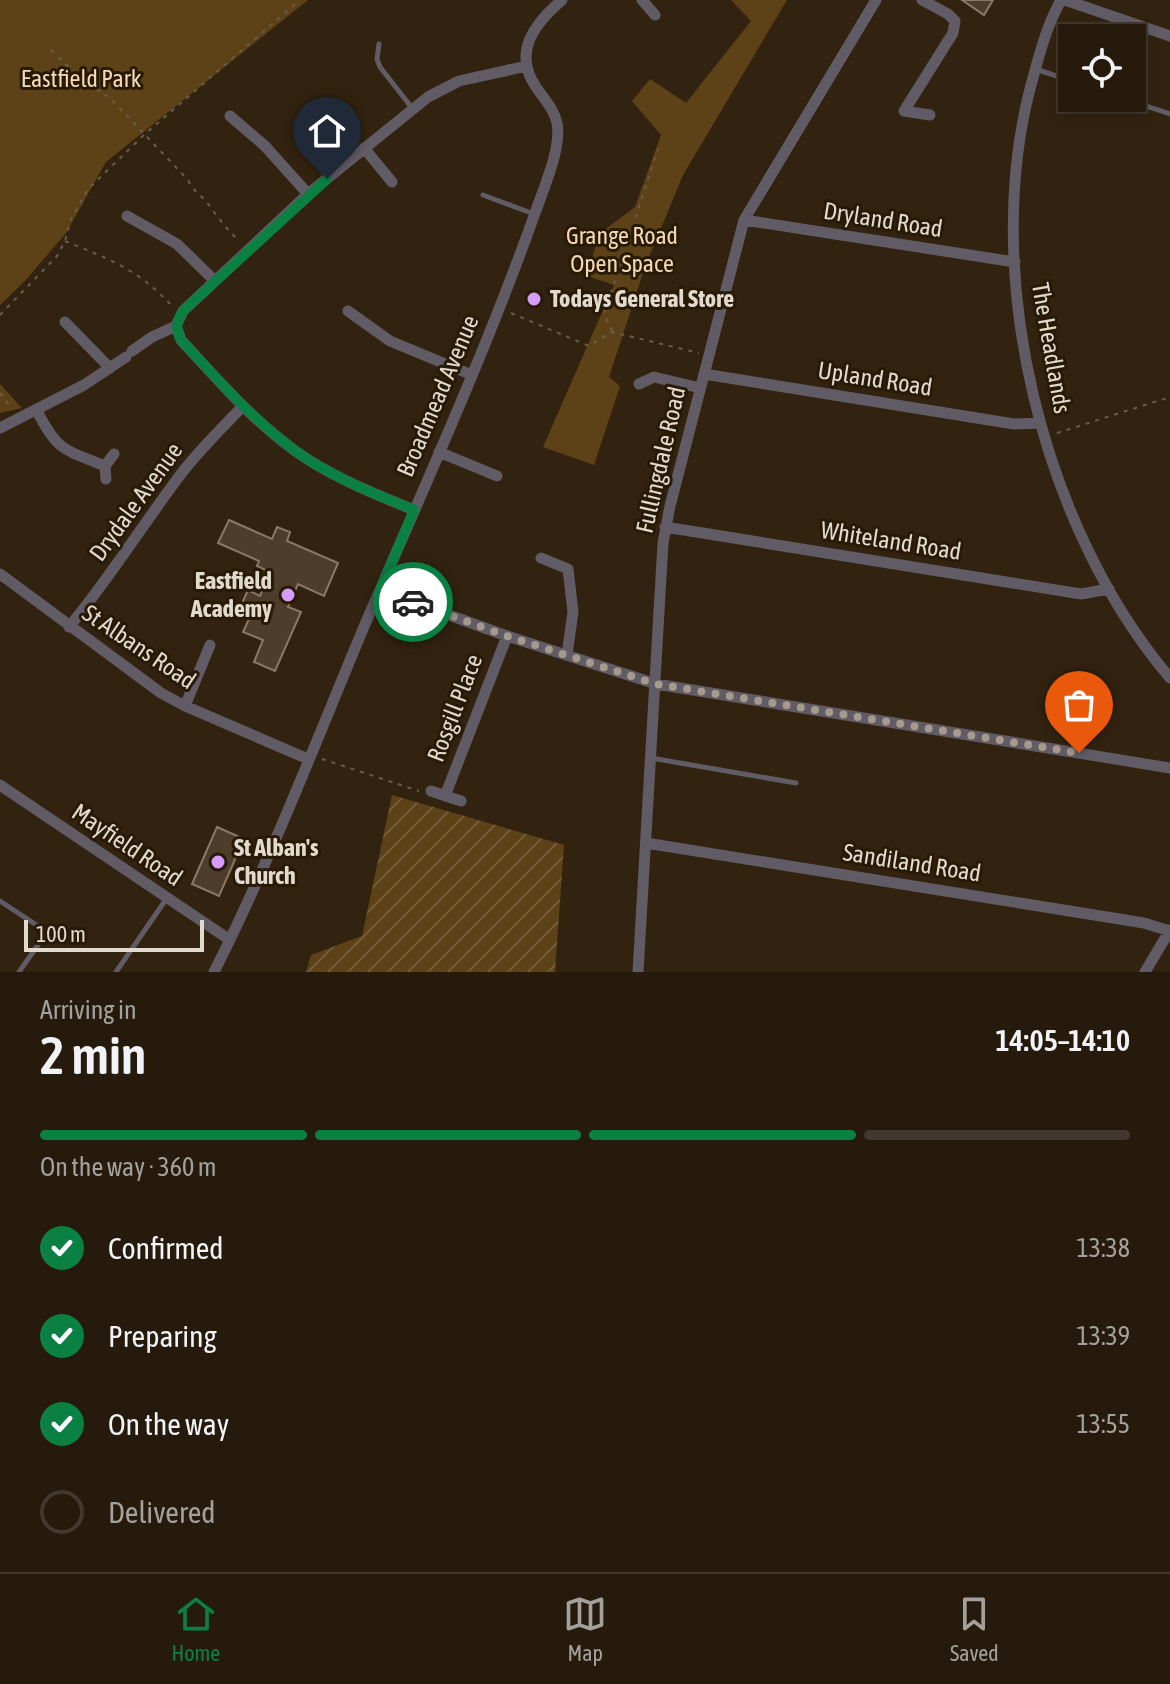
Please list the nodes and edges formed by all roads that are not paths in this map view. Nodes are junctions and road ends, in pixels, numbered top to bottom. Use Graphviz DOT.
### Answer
graph roads {
  1 [pos="562,0"];
  2 [pos="642,0"];
  3 [pos="876,0"];
  4 [pos="922,0"];
  5 [pos="1063,0"];
  6 [pos="655,15"];
  7 [pos="1170,36"];
  8 [pos="379,44"];
  9 [pos="527,66"];
  10 [pos="1035,69"];
  11 [pos="1058,76"];
  12 [pos="1146,106"];
  13 [pos="413,109"];
  14 [pos="1170,114"];
  15 [pos="930,115"];
  16 [pos="230,116"];
  17 [pos="364,148"];
  18 [pos="392,182"];
  19 [pos="308,194"];
  20 [pos="483,195"];
  21 [pos="535,214"];
  22 [pos="127,216"];
  23 [pos="744,220"];
  24 [pos="1015,262"];
  25 [pos="215,281"];
  26 [pos="348,311"];
  27 [pos="178,320"];
  28 [pos="65,322"];
  29 [pos="110,368"];
  30 [pos="704,374"];
  31 [pos="472,375"];
  32 [pos="639,384"];
  33 [pos="700,388"];
  34 [pos="243,406"];
  35 [pos="37,411"];
  36 [pos="1040,423"];
  37 [pos="0,428"];
  38 [pos="439,452"];
  39 [pos="114,454"];
  40 [pos="105,466"];
  41 [pos="497,476"];
  42 [pos="106,479"];
  43 [pos="414,510"];
  44 [pos="665,527"];
  45 [pos="541,558"];
  46 [pos="0,574"];
  47 [pos="1109,589"];
  48 [pos="380,590"];
  49 [pos="69,627"];
  50 [pos="507,636"];
  51 [pos="210,645"];
  52 [pos="567,655"];
  53 [pos="1170,678"];
  54 [pos="656,684"];
  55 [pos="185,706"];
  56 [pos="309,757"];
  57 [pos="651,758"];
  58 [pos="1170,768"];
  59 [pos="796,783"];
  60 [pos="0,785"];
  61 [pos="431,791"];
  62 [pos="445,796"];
  63 [pos="461,801"];
  64 [pos="646,843"];
  65 [pos="167,898"];
  66 [pos="0,901"];
  67 [pos="1170,931"];
  68 [pos="230,940"];
  69 [pos="19,972"];
  70 [pos="116,972"];
  71 [pos="214,972"];
  72 [pos="638,972"];
  73 [pos="1145,972"];
  1 -- 9 [label="street"];
  2 -- 6 [label="street"];
  3 -- 23 [label="street, Fullingdale Road"];
  4 -- 15 [label="street"];
  5 -- 7 [label="street"];
  5 -- 10 [label="street, The Headlands"];
  8 -- 13 [label="lane"];
  9 -- 13 [label="street"];
  9 -- 21 [label="street, Broadmead Avenue"];
  10 -- 11 [label="lane"];
  10 -- 24 [label="street, The Headlands"];
  12 -- 14 [label="lane"];
  13 -- 17 [label="street"];
  16 -- 19 [label="street"];
  17 -- 18 [label="street"];
  17 -- 19 [label="street"];
  19 -- 25 [label="street"];
  20 -- 21 [label="lane"];
  21 -- 31 [label="street, Broadmead Avenue"];
  22 -- 25 [label="street"];
  23 -- 24 [label="street, Dryland Road"];
  23 -- 30 [label="street, Fullingdale Road"];
  24 -- 36 [label="street, The Headlands"];
  25 -- 27 [label="street"];
  26 -- 31 [label="street"];
  27 -- 29 [label="street"];
  27 -- 34 [label="street"];
  28 -- 29 [label="street"];
  29 -- 35 [label="street"];
  30 -- 33 [label="street, Fullingdale Road"];
  30 -- 36 [label="street, Upland Road"];
  31 -- 38 [label="street, Broadmead Avenue"];
  32 -- 33 [label="street"];
  33 -- 44 [label="street, Fullingdale Road"];
  34 -- 43 [label="street"];
  34 -- 49 [label="street, Drydale Avenue"];
  35 -- 37 [label="street"];
  35 -- 40 [label="street"];
  36 -- 47 [label="street, The Headlands"];
  38 -- 41 [label="street"];
  38 -- 43 [label="street, Broadmead Avenue"];
  39 -- 40 [label="street"];
  40 -- 42 [label="street"];
  43 -- 48 [label="street, Broadmead Avenue"];
  44 -- 47 [label="street, Whiteland Road"];
  44 -- 54 [label="street, Fullingdale Road"];
  45 -- 52 [label="street"];
  46 -- 49 [label="street, St Albans Road"];
  47 -- 53 [label="street, The Headlands"];
  48 -- 50 [label="street"];
  48 -- 56 [label="street, Broadmead Avenue"];
  49 -- 55 [label="street, St Albans Road"];
  50 -- 52 [label="street"];
  50 -- 62 [label="street, Rosgill Place"];
  51 -- 55 [label="street"];
  52 -- 54 [label="street"];
  54 -- 57 [label="street, Fullingdale Road"];
  54 -- 58 [label="street"];
  55 -- 56 [label="street, St Albans Road"];
  56 -- 68 [label="street, Broadmead Avenue"];
  57 -- 59 [label="lane"];
  57 -- 64 [label="street, Fullingdale Road"];
  60 -- 65 [label="street, Mayfield Road"];
  61 -- 62 [label="street"];
  62 -- 63 [label="street"];
  64 -- 67 [label="street, Sandiland Road"];
  64 -- 72 [label="street, Fullingdale Road"];
  65 -- 68 [label="street, Mayfield Road"];
  65 -- 70 [label="lane"];
  66 -- 69 [label="lane"];
  67 -- 73 [label="street"];
  68 -- 71 [label="street, Broadmead Avenue"];
}
